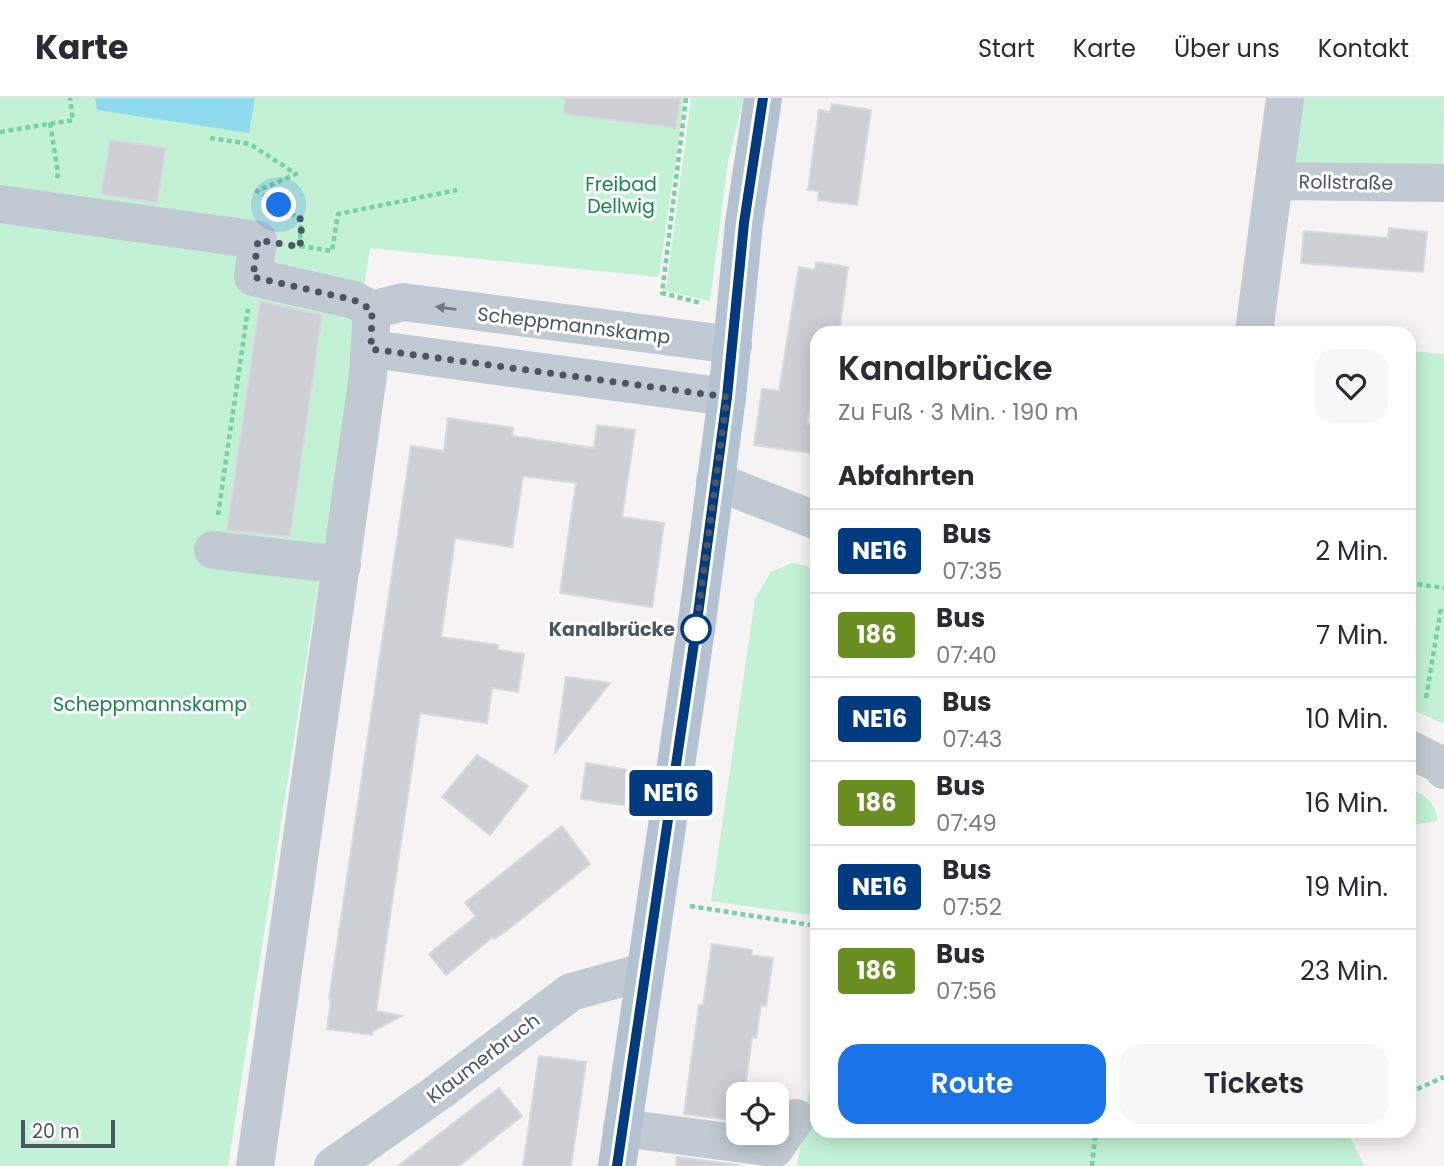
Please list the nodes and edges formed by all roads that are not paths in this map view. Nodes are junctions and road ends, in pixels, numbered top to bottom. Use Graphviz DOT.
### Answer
graph roads {
  1 [pos="763,98"];
  2 [pos="1285,98"];
  3 [pos="1274,181"];
  4 [pos="1444,183"];
  5 [pos="0,204"];
  6 [pos="372,310"];
  7 [pos="1255,326"];
  8 [pos="733,345"];
  9 [pos="371,349"];
  10 [pos="727,397"];
  11 [pos="715,481"];
  12 [pos="810,518"];
  13 [pos="212,550"];
  14 [pos="342,565"];
  15 [pos="1416,752"];
  16 [pos="1444,770"];
  17 [pos="644,972"];
  18 [pos="796,1118"];
  19 [pos="620,1146"];
  20 [pos="734,1159"];
  21 [pos="255,1166"];
  22 [pos="333,1166"];
  1 -- 8 [label="main road"];
  2 -- 3 [label="street"];
  3 -- 4 [label="street, Rollstraße"];
  3 -- 7 [label="street, Rollstraße"];
  5 -- 6 [label="street"];
  8 -- 6 [label="street, Scheppmannskamp, one-way"];
  6 -- 9 [label="street"];
  8 -- 10 [label="main road"];
  9 -- 10 [label="street"];
  9 -- 14 [label="street"];
  10 -- 11 [label="main road"];
  11 -- 12 [label="street"];
  11 -- 17 [label="main road"];
  13 -- 14 [label="street"];
  14 -- 21 [label="street"];
  15 -- 16 [label="street"];
  17 -- 19 [label="main road"];
  17 -- 22 [label="street, Klaumerbruch"];
  18 -- 19 [label="street"];
  19 -- 20 [label="street"];
}
